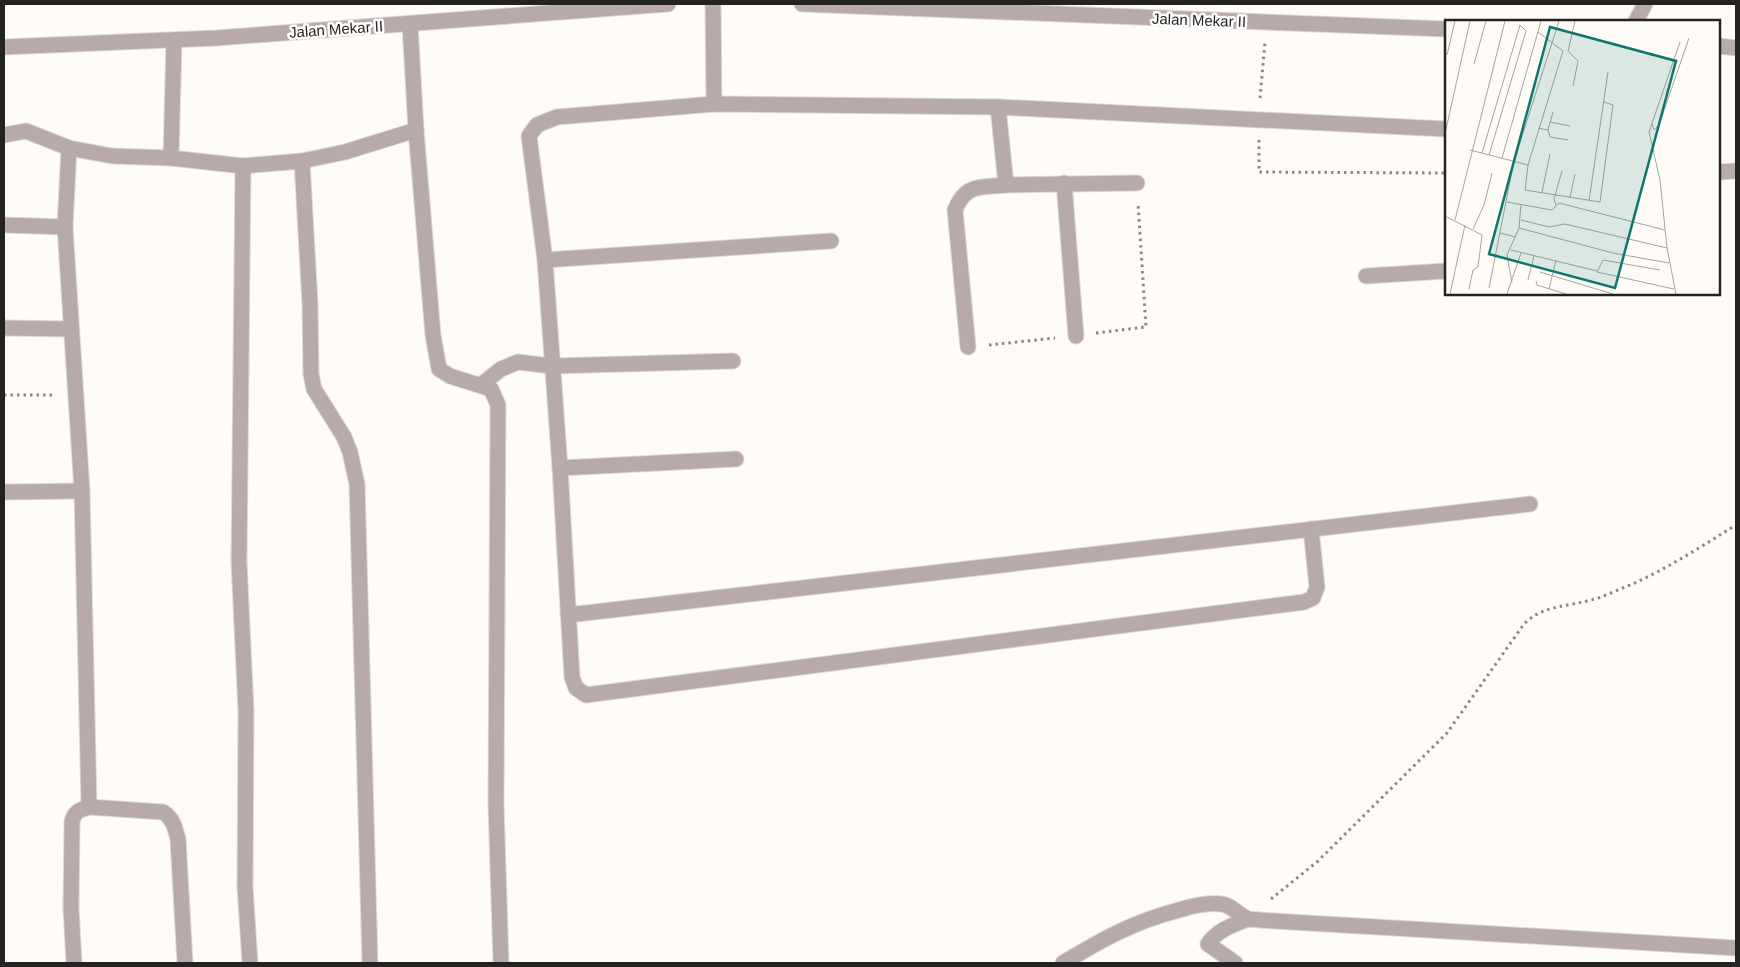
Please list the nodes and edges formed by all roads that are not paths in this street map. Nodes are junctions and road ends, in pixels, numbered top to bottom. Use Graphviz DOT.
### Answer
graph roads {
  1 [pos="668,4"];
  2 [pos="713,4"];
  3 [pos="802,4"];
  4 [pos="1645,4"];
  5 [pos="1637,20"];
  6 [pos="410,24"];
  7 [pos="1445,29"];
  8 [pos="174,40"];
  9 [pos="1720,46"];
  10 [pos="4,47"];
  11 [pos="1736,48"];
  12 [pos="714,104"];
  13 [pos="998,107"];
  14 [pos="1445,129"];
  15 [pos="416,130"];
  16 [pos="4,135"];
  17 [pos="69,148"];
  18 [pos="171,158"];
  19 [pos="302,162"];
  20 [pos="243,166"];
  21 [pos="1736,171"];
  22 [pos="1720,172"];
  23 [pos="1064,183"];
  24 [pos="1137,183"];
  25 [pos="1006,184"];
  26 [pos="4,224"];
  27 [pos="65,226"];
  28 [pos="831,241"];
  29 [pos="545,260"];
  30 [pos="1445,271"];
  31 [pos="1366,276"];
  32 [pos="4,328"];
  33 [pos="71,330"];
  34 [pos="1076,336"];
  35 [pos="968,347"];
  36 [pos="733,361"];
  37 [pos="552,366"];
  38 [pos="482,385"];
  39 [pos="736,459"];
  40 [pos="560,468"];
  41 [pos="4,492"];
  42 [pos="82,492"];
  43 [pos="1530,504"];
  44 [pos="1311,529"];
  45 [pos="568,614"];
  46 [pos="89,807"];
  47 [pos="1239,913"];
  48 [pos="1736,948"];
  49 [pos="74,963"];
  50 [pos="185,963"];
  51 [pos="250,963"];
  52 [pos="370,963"];
  53 [pos="501,963"];
  54 [pos="1063,963"];
  55 [pos="1235,963"];
  1 -- 6 [label="street, Jalan Mekar II"];
  2 -- 12 [label="street"];
  3 -- 7 [label="street, Jalan Mekar II"];
  4 -- 5 [label="street"];
  6 -- 8 [label="street, Jalan Mekar II"];
  6 -- 15 [label="street"];
  8 -- 10 [label="street, Jalan Mekar II"];
  8 -- 18 [label="street"];
  9 -- 11 [label="street"];
  12 -- 13 [label="street"];
  12 -- 29 [label="street"];
  13 -- 14 [label="street"];
  13 -- 25 [label="street"];
  15 -- 19 [label="street"];
  15 -- 38 [label="street"];
  16 -- 17 [label="street"];
  17 -- 18 [label="street"];
  17 -- 27 [label="street"];
  18 -- 20 [label="street"];
  19 -- 20 [label="street"];
  19 -- 52 [label="street"];
  20 -- 51 [label="street"];
  21 -- 22 [label="street"];
  23 -- 24 [label="street"];
  23 -- 25 [label="street"];
  23 -- 34 [label="street"];
  25 -- 35 [label="street"];
  26 -- 27 [label="street"];
  27 -- 33 [label="street"];
  28 -- 29 [label="street"];
  29 -- 37 [label="street"];
  30 -- 31 [label="street"];
  32 -- 33 [label="street"];
  33 -- 42 [label="street"];
  36 -- 37 [label="street"];
  37 -- 38 [label="street"];
  37 -- 40 [label="street"];
  38 -- 53 [label="street"];
  39 -- 40 [label="street"];
  40 -- 45 [label="street"];
  41 -- 42 [label="street"];
  42 -- 46 [label="street"];
  43 -- 44 [label="street"];
  44 -- 45 [label="street"];
  44 -- 45 [label="street"];
  46 -- 49 [label="street"];
  46 -- 50 [label="street"];
  47 -- 48 [label="street"];
  47 -- 54 [label="street"];
  47 -- 55 [label="street"];
}
